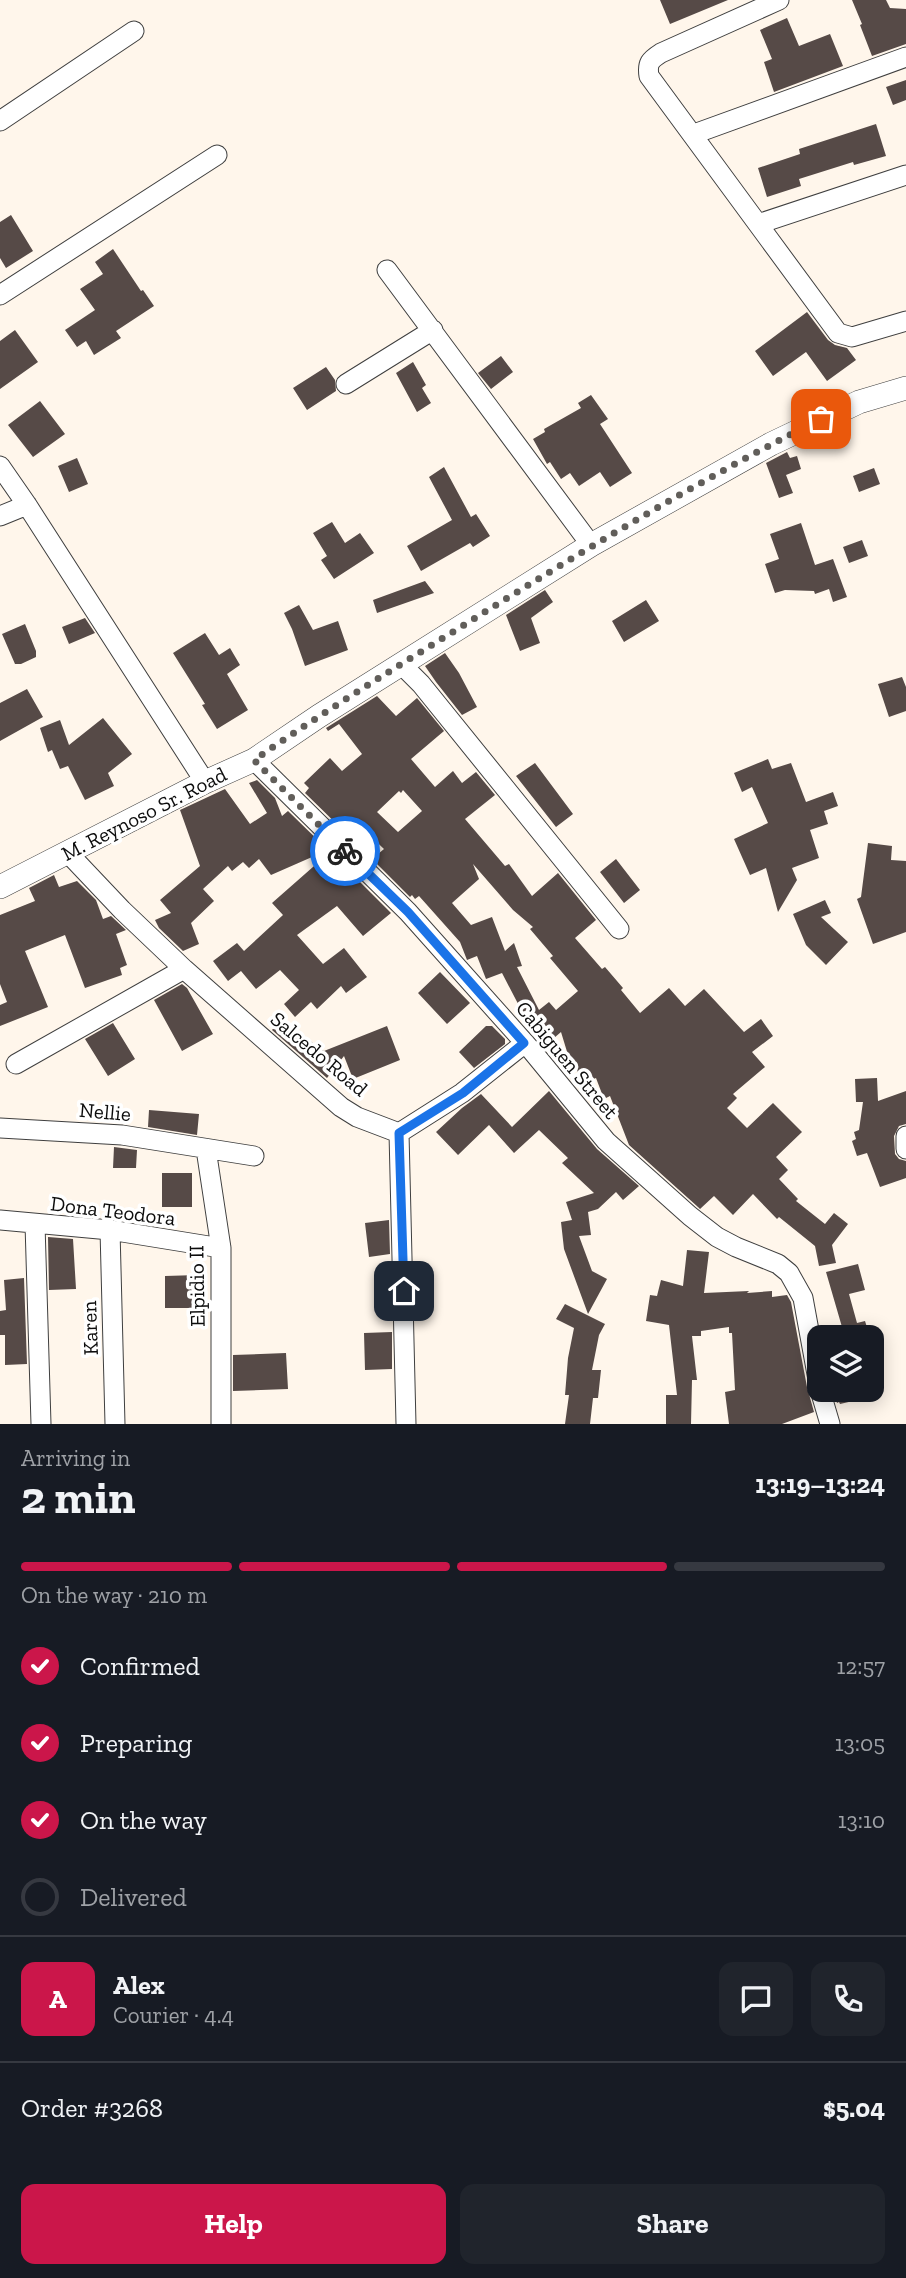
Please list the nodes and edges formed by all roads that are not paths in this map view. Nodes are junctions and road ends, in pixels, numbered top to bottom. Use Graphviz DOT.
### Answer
graph roads {
  1 [pos="779,0"];
  2 [pos="134,31"];
  3 [pos="906,57"];
  4 [pos="0,121"];
  5 [pos="694,134"];
  6 [pos="217,155"];
  7 [pos="906,175"];
  8 [pos="758,224"];
  9 [pos="387,270"];
  10 [pos="0,295"];
  11 [pos="906,321"];
  12 [pos="433,330"];
  13 [pos="346,384"];
  14 [pos="906,388"];
  15 [pos="0,466"];
  16 [pos="27,505"];
  17 [pos="0,516"];
  18 [pos="591,545"];
  19 [pos="401,664"];
  20 [pos="254,760"];
  21 [pos="205,782"];
  22 [pos="68,853"];
  23 [pos="0,887"];
  24 [pos="620,929"];
  25 [pos="184,969"];
  26 [pos="524,1043"];
  27 [pos="16,1064"];
  28 [pos="0,1128"];
  29 [pos="399,1133"];
  30 [pos="906,1136"];
  31 [pos="206,1149"];
  32 [pos="906,1149"];
  33 [pos="254,1156"];
  34 [pos="0,1220"];
  35 [pos="35,1224"];
  36 [pos="110,1230"];
  37 [pos="221,1248"];
  38 [pos="808,1325"];
  39 [pos="823,1402"];
  40 [pos="41,1424"];
  41 [pos="115,1424"];
  42 [pos="221,1424"];
  43 [pos="406,1424"];
  44 [pos="830,1424"];
  1 -- 5 [label="street"];
  2 -- 4 [label="street"];
  3 -- 5 [label="street"];
  5 -- 8 [label="street"];
  6 -- 10 [label="street"];
  7 -- 8 [label="street"];
  8 -- 11 [label="street"];
  9 -- 12 [label="street"];
  12 -- 13 [label="street"];
  12 -- 18 [label="street"];
  14 -- 18 [label="street, M. Reynoso Sr. Road"];
  15 -- 16 [label="street"];
  16 -- 17 [label="street"];
  16 -- 21 [label="street"];
  18 -- 19 [label="street, M. Reynoso Sr. Road"];
  19 -- 20 [label="street, M. Reynoso Sr. Road"];
  19 -- 24 [label="street"];
  20 -- 21 [label="street, M. Reynoso Sr. Road"];
  20 -- 26 [label="street, Cabiguen Street"];
  21 -- 22 [label="street, M. Reynoso Sr. Road"];
  22 -- 23 [label="street, M. Reynoso Sr. Road"];
  22 -- 25 [label="street, Salcedo Road"];
  25 -- 27 [label="street"];
  25 -- 29 [label="street, Salcedo Road"];
  26 -- 29 [label="street"];
  26 -- 38 [label="street, Cabiguen Street"];
  28 -- 31 [label="street, Nellie"];
  29 -- 43 [label="street"];
  30 -- 32 [label="street"];
  31 -- 33 [label="street, Nellie"];
  31 -- 37 [label="street, Elpidio II"];
  34 -- 35 [label="street, Dona Teodora"];
  35 -- 36 [label="street, Dona Teodora"];
  35 -- 40 [label="street"];
  36 -- 37 [label="street, Dona Teodora"];
  36 -- 41 [label="street, Karen"];
  37 -- 42 [label="street, Elpidio II"];
  39 -- 44 [label="street, Cabiguen Street"];
}
